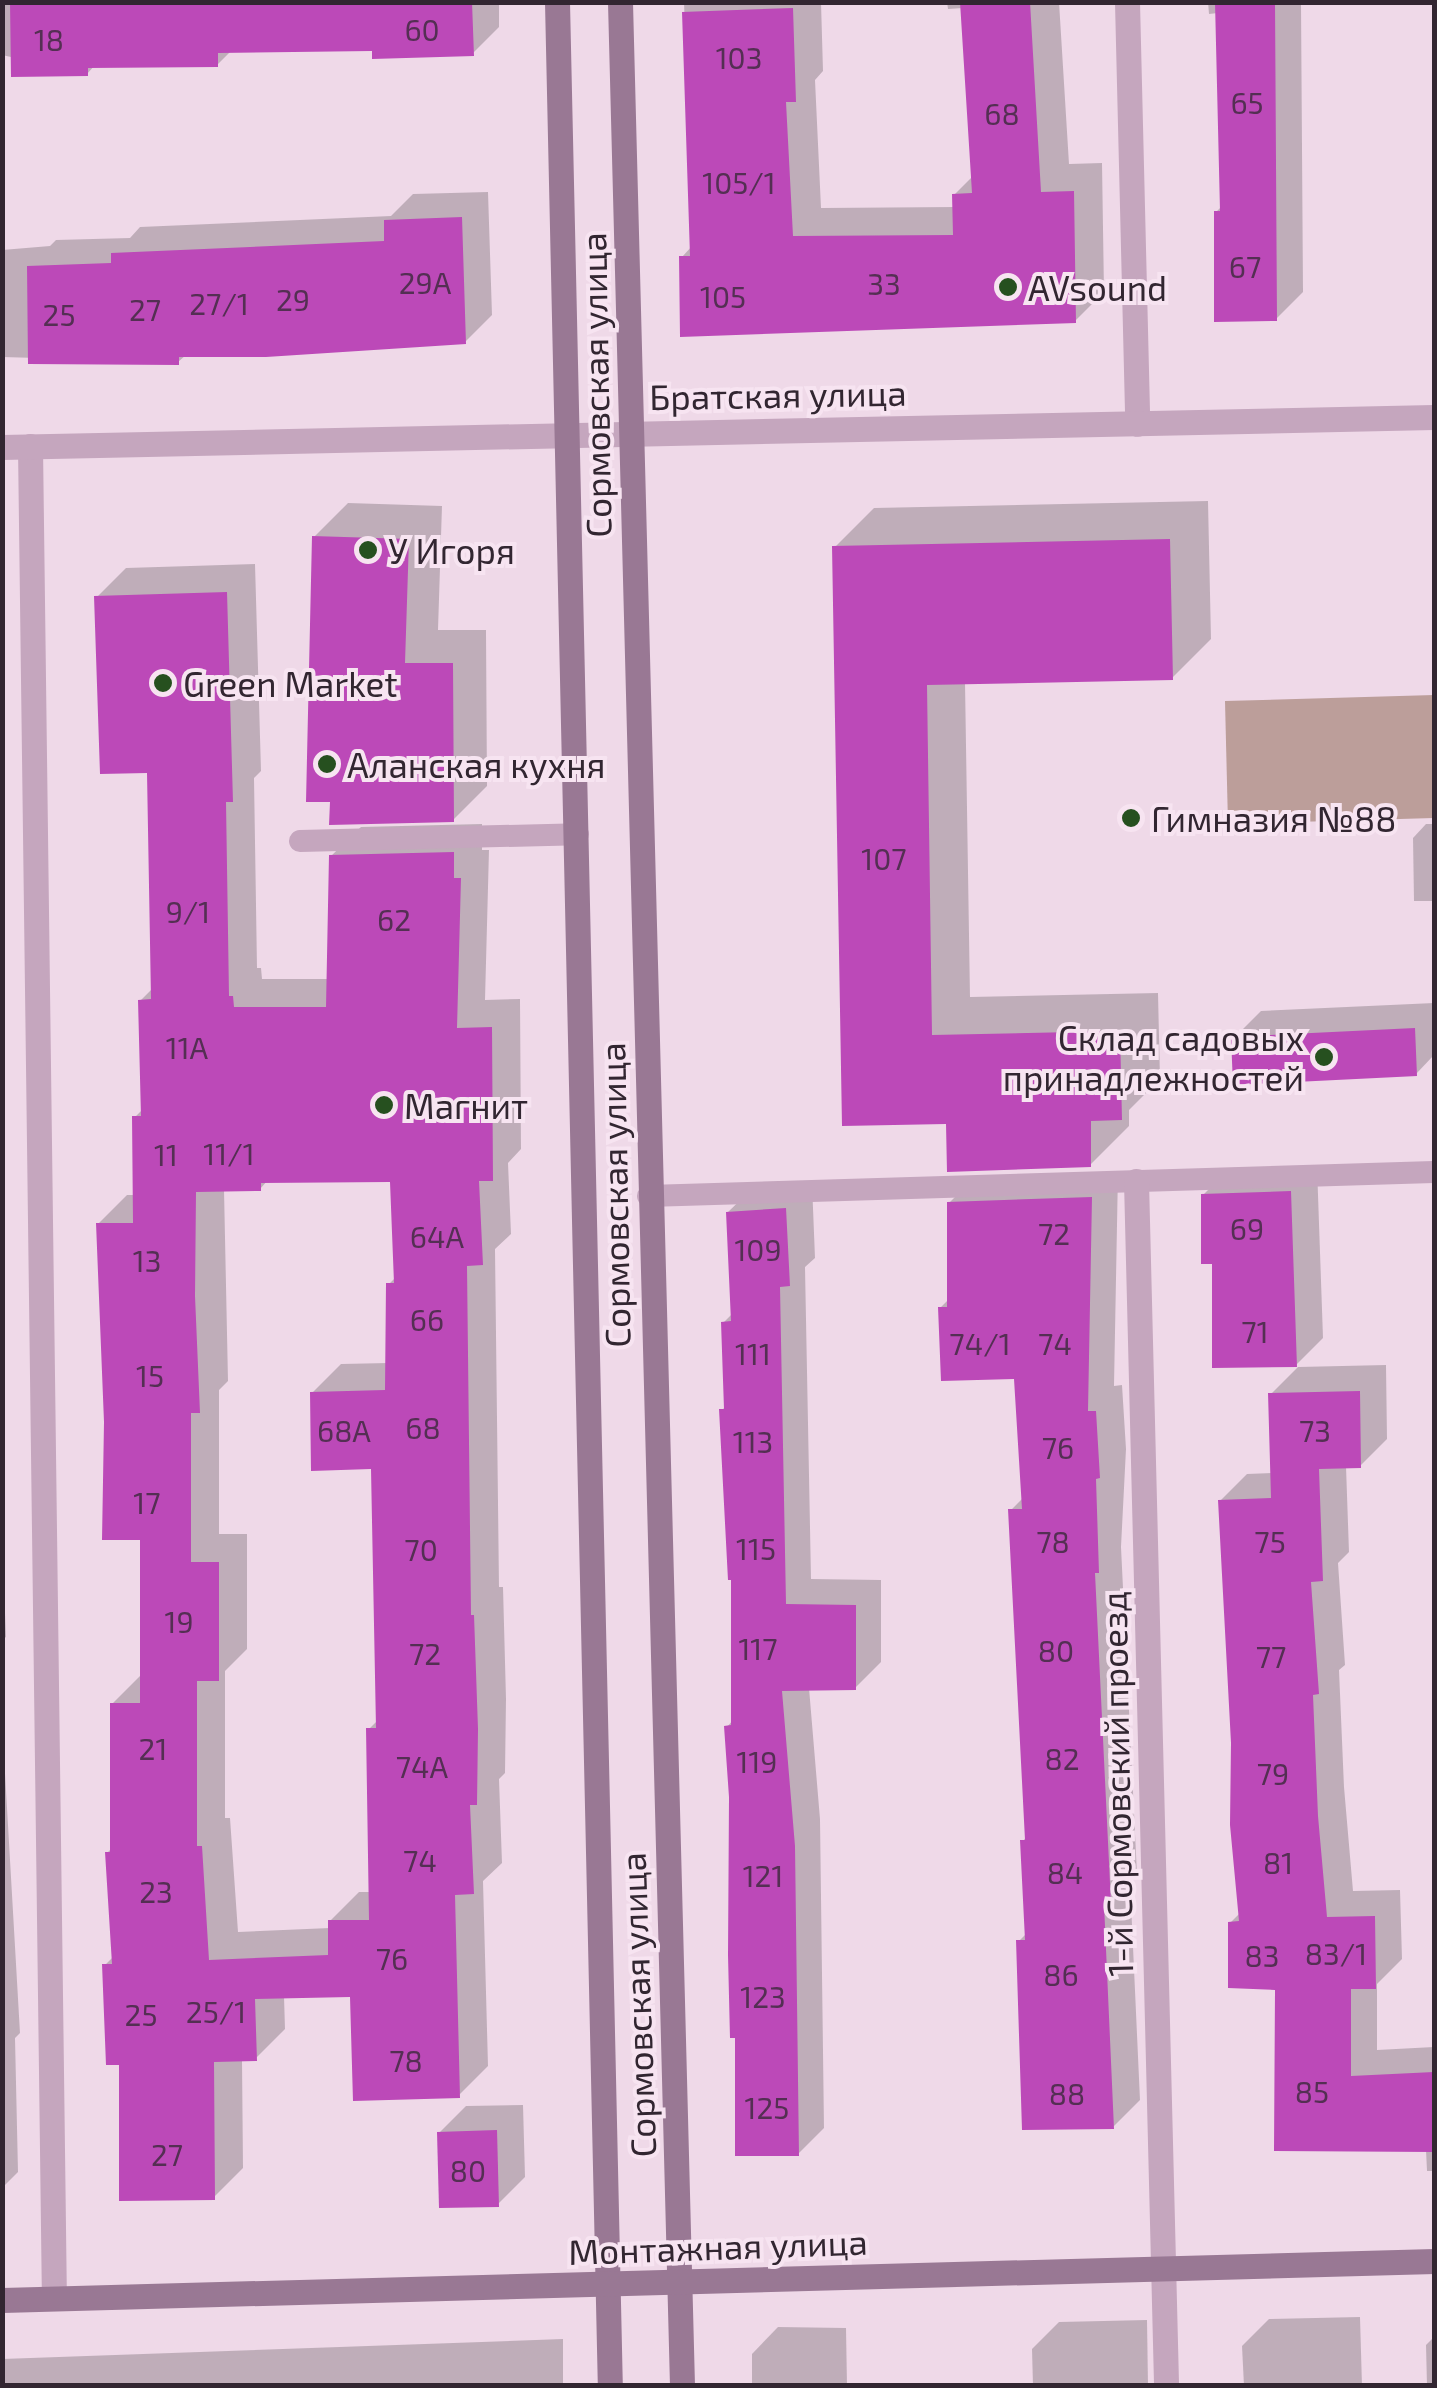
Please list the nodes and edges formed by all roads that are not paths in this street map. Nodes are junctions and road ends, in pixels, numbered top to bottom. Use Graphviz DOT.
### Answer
graph roads {
  1 [pos="557,2"];
  2 [pos="620,2"];
  3 [pos="1127,2"];
  4 [pos="1434,417"];
  5 [pos="1138,424"];
  6 [pos="632,431"];
  7 [pos="568,434"];
  8 [pos="2,446"];
  9 [pos="30,446"];
  10 [pos="578,834"];
  11 [pos="300,841"];
  12 [pos="1434,1172"];
  13 [pos="1136,1181"];
  14 [pos="648,1196"];
  15 [pos="1434,2261"];
  16 [pos="1162,2268"];
  17 [pos="607,2283"];
  18 [pos="680,2283"];
  19 [pos="54,2298"];
  20 [pos="2,2300"];
  21 [pos="610,2386"];
  22 [pos="682,2386"];
  23 [pos="1166,2386"];
  1 -- 7 [label="main road, Сормовская улица"];
  2 -- 6 [label="main road, Сормовская улица"];
  3 -- 5 [label="street"];
  4 -- 5 [label="street, Братская улица"];
  5 -- 6 [label="street, Братская улица"];
  6 -- 7 [label="street, Братская улица"];
  6 -- 14 [label="main road, Сормовская улица"];
  7 -- 9 [label="street, Братская улица"];
  7 -- 10 [label="main road, Сормовская улица"];
  8 -- 9 [label="street, Братская улица"];
  9 -- 19 [label="street"];
  10 -- 11 [label="lane"];
  10 -- 17 [label="main road, Сормовская улица"];
  12 -- 13 [label="lane"];
  13 -- 14 [label="lane"];
  13 -- 16 [label="street, 1-й Сормовский проезд"];
  14 -- 18 [label="main road, Сормовская улица"];
  15 -- 16 [label="main road, Монтажная улица"];
  16 -- 18 [label="main road, Монтажная улица"];
  16 -- 23 [label="street, 1-й Сормовский проезд"];
  17 -- 18 [label="main road, Монтажная улица"];
  17 -- 19 [label="main road, Монтажная улица"];
  17 -- 21 [label="main road, Сормовская улица"];
  18 -- 22 [label="main road, Сормовская улица"];
  19 -- 20 [label="main road, Монтажная улица"];
}
